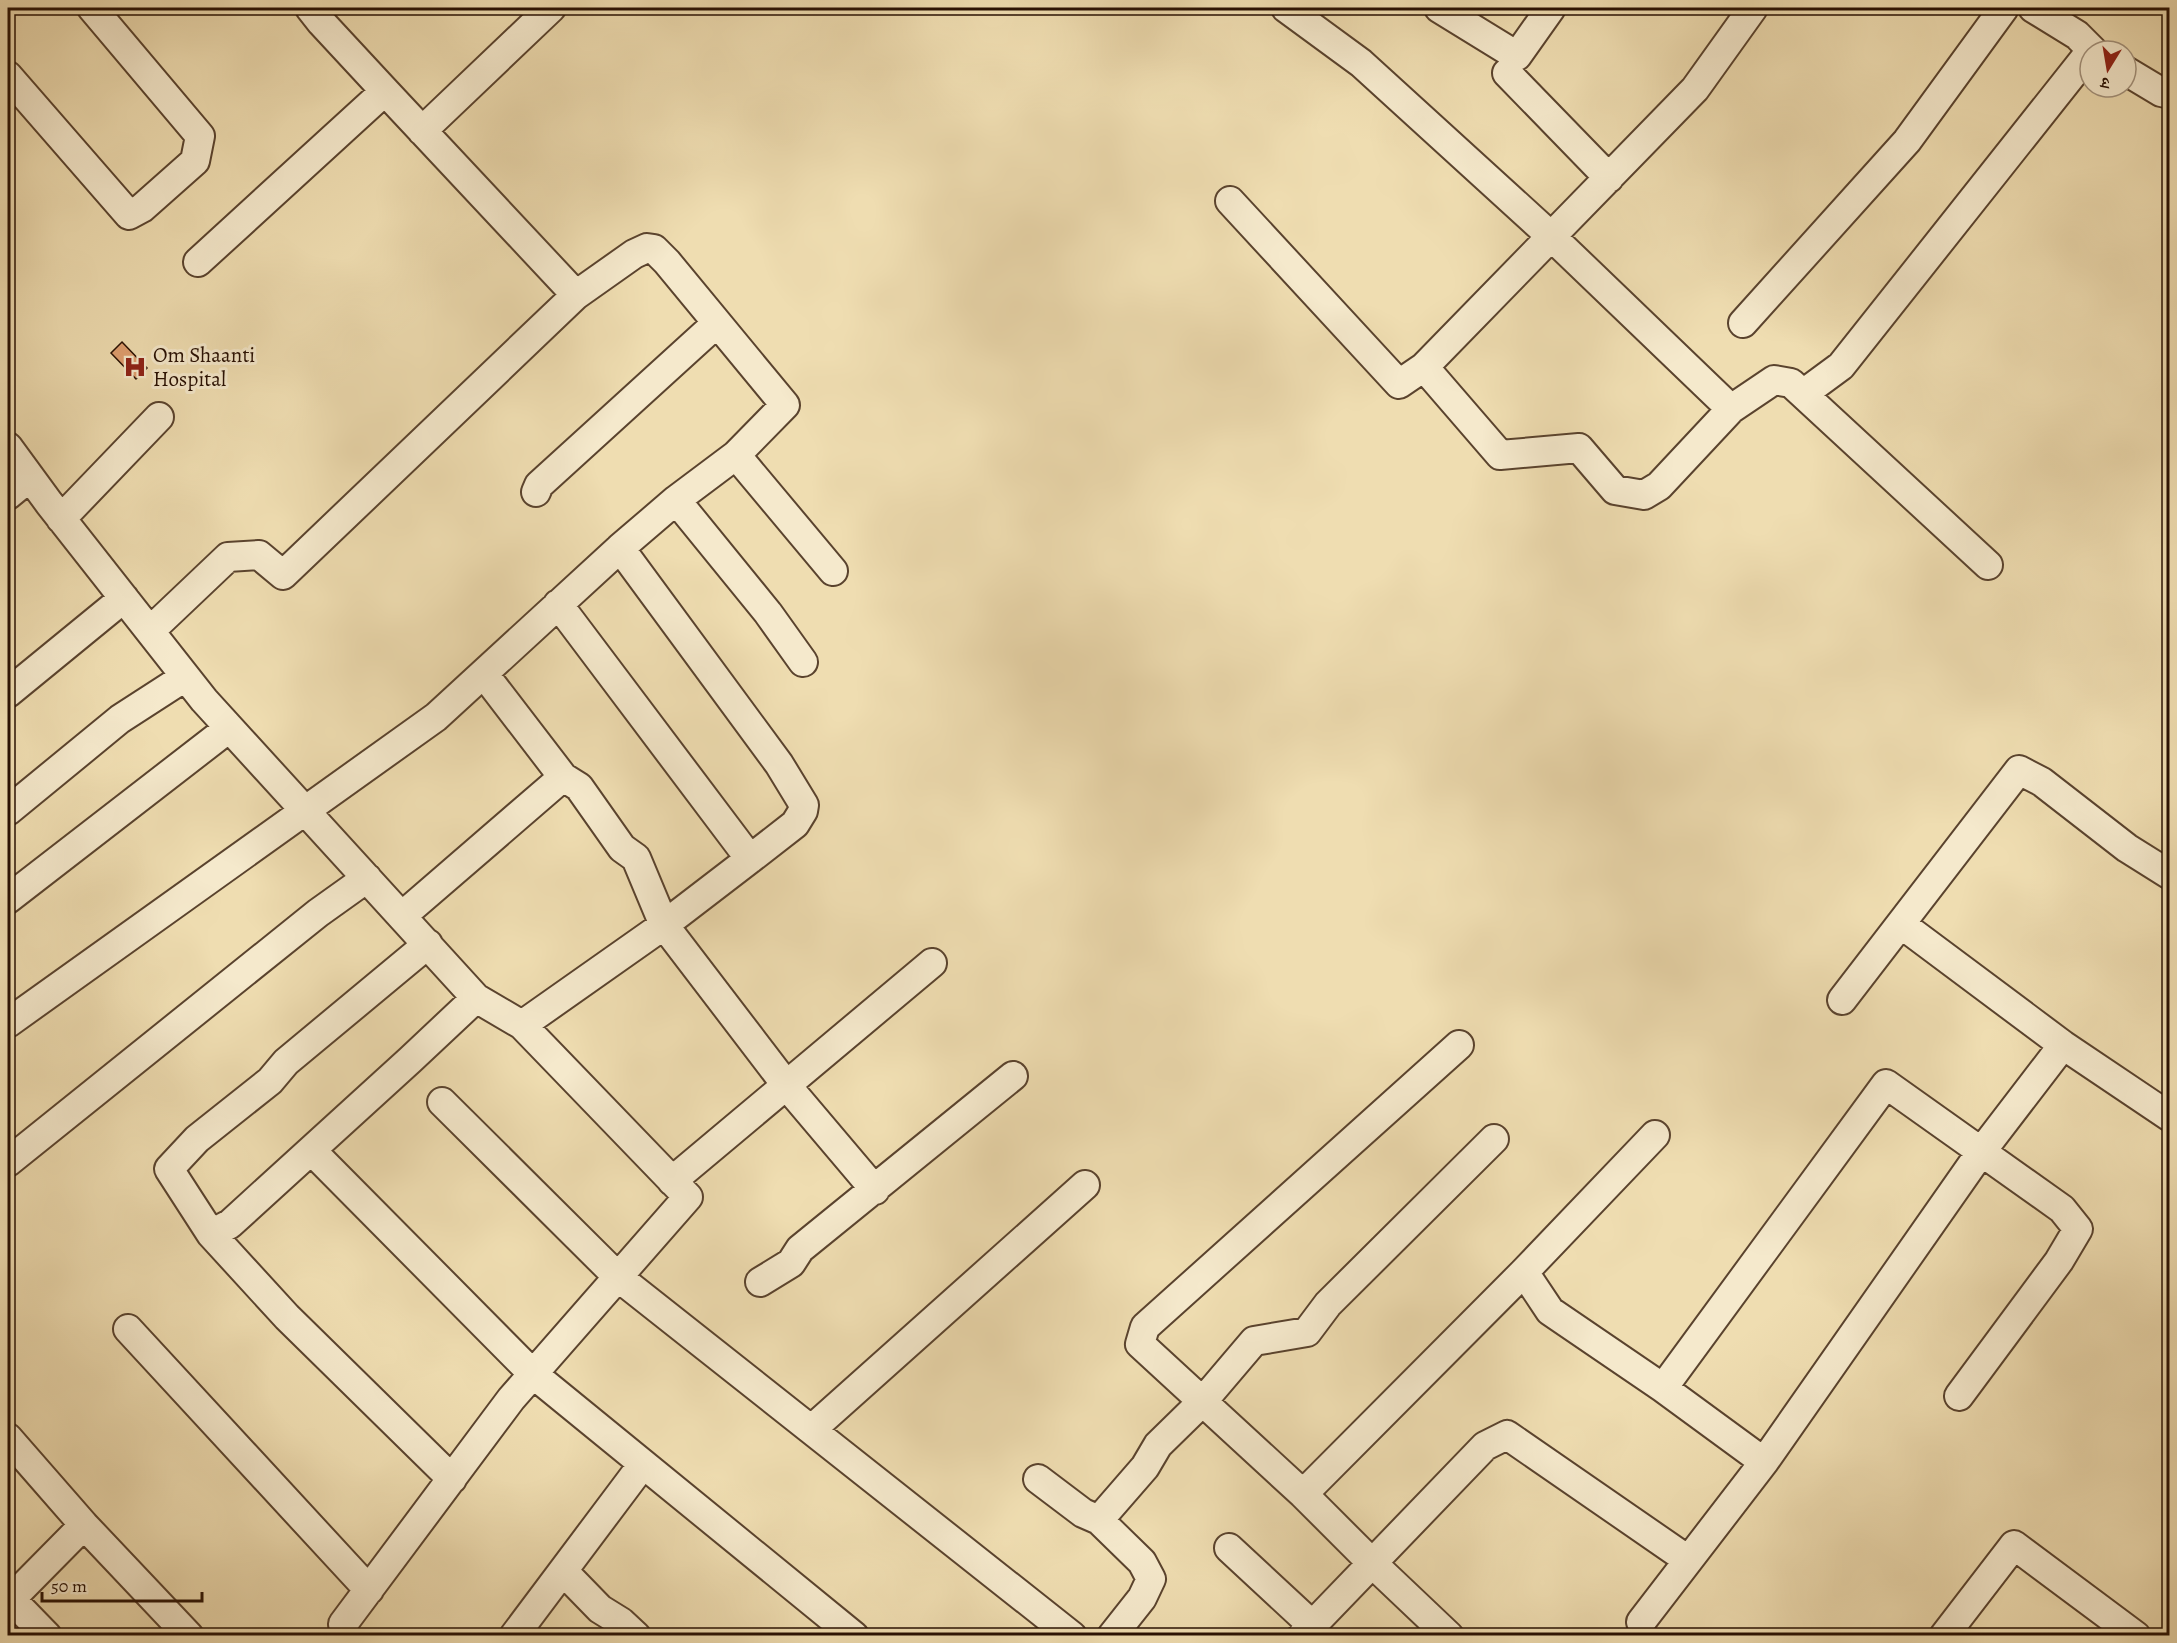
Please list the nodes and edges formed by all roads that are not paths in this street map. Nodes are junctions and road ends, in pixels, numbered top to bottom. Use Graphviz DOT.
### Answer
graph roads {
  1 [pos="92,8"];
  2 [pos="310,8"];
  3 [pos="551,8"];
  4 [pos="1286,8"];
  5 [pos="1439,8"];
  6 [pos="1551,8"];
  7 [pos="1753,8"];
  8 [pos="2004,8"];
  9 [pos="2033,8"];
  10 [pos="2080,39"];
  11 [pos="2078,67"];
  12 [pos="1507,73"];
  13 [pos="8,76"];
  14 [pos="2138,78"];
  15 [pos="385,91"];
  16 [pos="2169,94"];
  17 [pos="423,131"];
  18 [pos="1609,178"];
  19 [pos="1230,201"];
  20 [pos="1552,238"];
  21 [pos="198,262"];
  22 [pos="576,295"];
  23 [pos="1743,322"];
  24 [pos="717,323"];
  25 [pos="1424,367"];
  26 [pos="1803,394"];
  27 [pos="1731,410"];
  28 [pos="159,417"];
  29 [pos="8,447"];
  30 [pos="736,455"];
  31 [pos="30,477"];
  32 [pos="536,492"];
  33 [pos="8,495"];
  34 [pos="676,500"];
  35 [pos="61,519"];
  36 [pos="620,548"];
  37 [pos="1988,565"];
  38 [pos="832,571"];
  39 [pos="124,598"];
  40 [pos="558,604"];
  41 [pos="150,631"];
  42 [pos="802,662"];
  43 [pos="484,674"];
  44 [pos="185,677"];
  45 [pos="8,693"];
  46 [pos="229,728"];
  47 [pos="563,777"];
  48 [pos="8,811"];
  49 [pos="306,811"];
  50 [pos="750,859"];
  51 [pos="2169,875"];
  52 [pos="367,878"];
  53 [pos="8,899"];
  54 [pos="402,916"];
  55 [pos="1901,924"];
  56 [pos="664,925"];
  57 [pos="428,944"];
  58 [pos="932,963"];
  59 [pos="476,998"];
  60 [pos="1842,1000"];
  61 [pos="8,1023"];
  62 [pos="522,1025"];
  63 [pos="1459,1045"];
  64 [pos="2064,1045"];
  65 [pos="1013,1076"];
  66 [pos="787,1086"];
  67 [pos="442,1102"];
  68 [pos="2169,1117"];
  69 [pos="1655,1135"];
  70 [pos="1494,1139"];
  71 [pos="312,1151"];
  72 [pos="1981,1152"];
  73 [pos="8,1162"];
  74 [pos="672,1181"];
  75 [pos="1085,1185"];
  76 [pos="875,1190"];
  77 [pos="211,1234"];
  78 [pos="1524,1272"];
  79 [pos="618,1277"];
  80 [pos="760,1282"];
  81 [pos="128,1329"];
  82 [pos="533,1374"];
  83 [pos="1663,1388"];
  84 [pos="1959,1396"];
  85 [pos="1203,1401"];
  86 [pos="812,1429"];
  87 [pos="8,1438"];
  88 [pos="1764,1462"];
  89 [pos="643,1464"];
  90 [pos="452,1479"];
  91 [pos="1038,1479"];
  92 [pos="1303,1494"];
  93 [pos="1099,1520"];
  94 [pos="84,1526"];
  95 [pos="1229,1548"];
  96 [pos="1688,1560"];
  97 [pos="1371,1562"];
  98 [pos="564,1572"];
  99 [pos="369,1590"];
  100 [pos="9,1601"];
  101 [pos="1641,1622"];
  102 [pos="1307,1630"];
  103 [pos="47,1635"];
  104 [pos="189,1635"];
  105 [pos="345,1635"];
  106 [pos="514,1635"];
  107 [pos="636,1635"];
  108 [pos="854,1635"];
  109 [pos="1072,1635"];
  110 [pos="1112,1635"];
  111 [pos="1449,1635"];
  112 [pos="1944,1635"];
  113 [pos="2136,1635"];
  1 -- 13 [label="street"];
  2 -- 15 [label="street"];
  3 -- 17 [label="street"];
  4 -- 20 [label="street"];
  5 -- 6 [label="street"];
  7 -- 18 [label="street"];
  8 -- 23 [label="street"];
  9 -- 10 [label="street"];
  11 -- 26 [label="street"];
  12 -- 18 [label="street"];
  14 -- 16 [label="street"];
  15 -- 17 [label="street"];
  15 -- 21 [label="street"];
  17 -- 22 [label="street"];
  18 -- 20 [label="street"];
  19 -- 25 [label="street"];
  20 -- 25 [label="street"];
  20 -- 27 [label="street"];
  22 -- 24 [label="street"];
  22 -- 41 [label="street"];
  24 -- 30 [label="street"];
  24 -- 32 [label="street"];
  25 -- 27 [label="street"];
  26 -- 27 [label="street"];
  26 -- 37 [label="street"];
  28 -- 35 [label="street"];
  29 -- 31 [label="street"];
  30 -- 34 [label="street"];
  30 -- 38 [label="street"];
  31 -- 33 [label="street"];
  31 -- 35 [label="street"];
  34 -- 36 [label="street"];
  34 -- 42 [label="street"];
  35 -- 39 [label="street"];
  36 -- 40 [label="street"];
  36 -- 50 [label="street"];
  39 -- 41 [label="street"];
  39 -- 45 [label="street"];
  40 -- 43 [label="street"];
  40 -- 50 [label="street"];
  41 -- 44 [label="street"];
  43 -- 47 [label="street"];
  43 -- 49 [label="street"];
  44 -- 46 [label="street"];
  44 -- 48 [label="street"];
  46 -- 49 [label="street"];
  46 -- 53 [label="street"];
  47 -- 54 [label="street"];
  47 -- 56 [label="street"];
  49 -- 52 [label="street"];
  49 -- 61 [label="street"];
  50 -- 56 [label="street"];
  51 -- 55 [label="street"];
  52 -- 54 [label="street"];
  52 -- 73 [label="street"];
  54 -- 57 [label="street"];
  55 -- 60 [label="street"];
  55 -- 64 [label="street"];
  56 -- 62 [label="street"];
  56 -- 66 [label="street"];
  57 -- 59 [label="street"];
  57 -- 77 [label="street"];
  58 -- 66 [label="street"];
  59 -- 62 [label="street"];
  59 -- 71 [label="street"];
  62 -- 74 [label="street"];
  63 -- 85 [label="street"];
  64 -- 68 [label="street"];
  64 -- 72 [label="street"];
  65 -- 76 [label="street"];
  66 -- 74 [label="street"];
  66 -- 76 [label="street"];
  67 -- 79 [label="street"];
  69 -- 78 [label="street"];
  70 -- 85 [label="street"];
  71 -- 77 [label="street"];
  71 -- 82 [label="street"];
  72 -- 83 [label="street"];
  72 -- 84 [label="street"];
  72 -- 88 [label="street"];
  74 -- 79 [label="street"];
  75 -- 86 [label="street"];
  76 -- 80 [label="street"];
  77 -- 90 [label="street"];
  78 -- 83 [label="street"];
  78 -- 92 [label="street"];
  79 -- 82 [label="street"];
  79 -- 86 [label="street"];
  81 -- 99 [label="street"];
  82 -- 89 [label="street"];
  82 -- 90 [label="street"];
  83 -- 88 [label="street"];
  85 -- 92 [label="street"];
  85 -- 93 [label="street"];
  86 -- 109 [label="street"];
  87 -- 94 [label="street"];
  88 -- 96 [label="street"];
  89 -- 98 [label="street"];
  89 -- 108 [label="street"];
  90 -- 99 [label="street"];
  91 -- 93 [label="street"];
  92 -- 97 [label="street"];
  93 -- 110 [label="street"];
  94 -- 100 [label="street"];
  94 -- 104 [label="street"];
  95 -- 102 [label="street"];
  96 -- 97 [label="street"];
  96 -- 101 [label="street"];
  97 -- 102 [label="street"];
  97 -- 111 [label="street"];
  98 -- 106 [label="street"];
  98 -- 107 [label="street"];
  99 -- 105 [label="street"];
  100 -- 103 [label="street"];
  112 -- 113 [label="street"];
}
